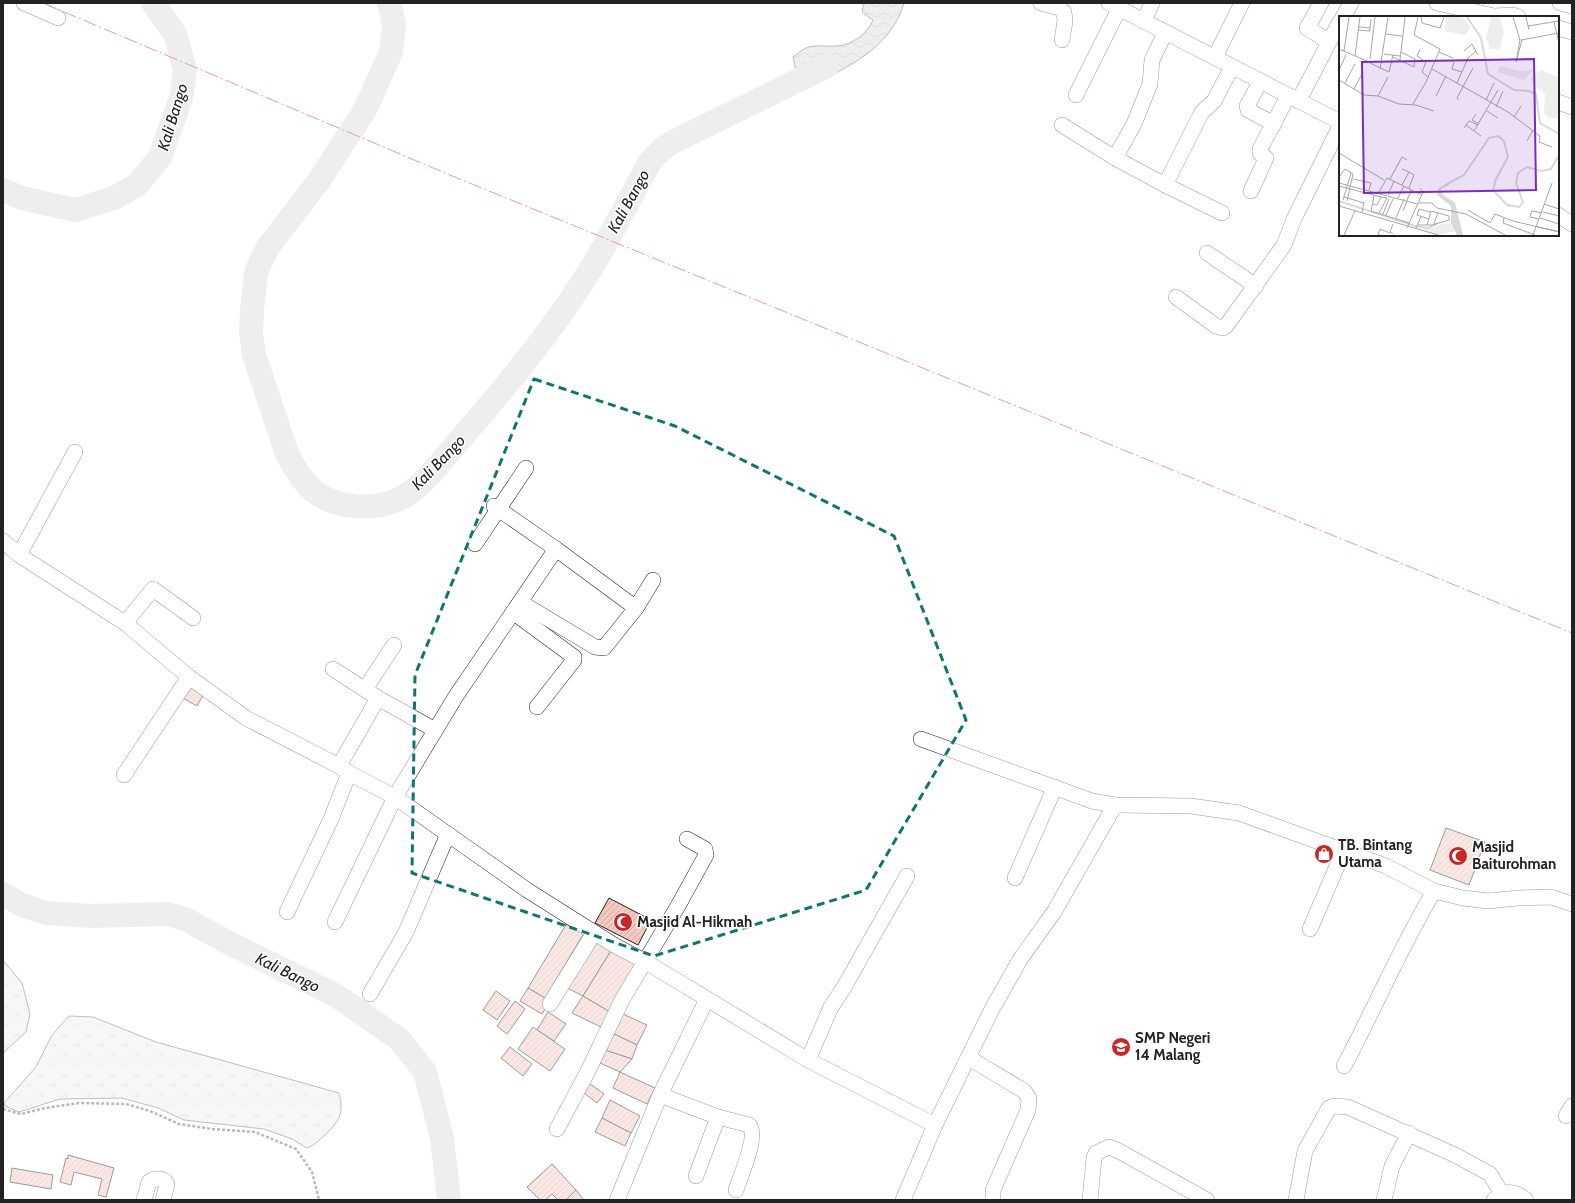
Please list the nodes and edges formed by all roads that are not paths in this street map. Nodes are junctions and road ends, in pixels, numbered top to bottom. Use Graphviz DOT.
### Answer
graph roads {
  1 [pos="24,3"];
  2 [pos="1041,3"];
  3 [pos="1152,3"];
  4 [pos="1242,3"];
  5 [pos="1321,3"];
  6 [pos="1351,3"];
  7 [pos="1560,3"];
  8 [pos="1114,6"];
  9 [pos="1572,6"];
  10 [pos="1437,8"];
  11 [pos="1514,12"];
  12 [pos="1344,16"];
  13 [pos="58,18"];
  14 [pos="1144,21"];
  15 [pos="1339,24"];
  16 [pos="1559,28"];
  17 [pos="1572,32"];
  18 [pos="1164,33"];
  19 [pos="1062,40"];
  20 [pos="1328,42"];
  21 [pos="1215,57"];
  22 [pos="1232,67"];
  23 [pos="1260,82"];
  24 [pos="1076,95"];
  25 [pos="1293,99"];
  26 [pos="1559,102"];
  27 [pos="1572,107"];
  28 [pos="1339,122"];
  29 [pos="1274,124"];
  30 [pos="1062,125"];
  31 [pos="1339,128"];
  32 [pos="1115,158"];
  33 [pos="1165,185"];
  34 [pos="1251,191"];
  35 [pos="1222,213"];
  36 [pos="1559,216"];
  37 [pos="1572,224"];
  38 [pos="1207,253"];
  39 [pos="1256,286"];
  40 [pos="1176,297"];
  41 [pos="75,452"];
  42 [pos="526,468"];
  43 [pos="496,508"];
  44 [pos="3,541"];
  45 [pos="475,544"];
  46 [pos="556,548"];
  47 [pos="19,555"];
  48 [pos="653,580"];
  49 [pos="516,607"];
  50 [pos="636,608"];
  51 [pos="193,618"];
  52 [pos="125,623"];
  53 [pos="394,645"];
  54 [pos="333,669"];
  55 [pos="189,677"];
  56 [pos="365,689"];
  57 [pos="378,698"];
  58 [pos="537,707"];
  59 [pos="435,730"];
  60 [pos="921,739"];
  61 [pos="344,769"];
  62 [pos="124,774"];
  63 [pos="1055,786"];
  64 [pos="395,797"];
  65 [pos="1115,805"];
  66 [pos="448,834"];
  67 [pos="688,839"];
  68 [pos="1344,850"];
  69 [pos="907,876"];
  70 [pos="1015,878"];
  71 [pos="1434,891"];
  72 [pos="1572,904"];
  73 [pos="287,912"];
  74 [pos="335,922"];
  75 [pos="1310,930"];
  76 [pos="594,933"];
  77 [pos="646,962"];
  78 [pos="370,994"];
  79 [pos="707,999"];
  80 [pos="550,1004"];
  81 [pos="969,1058"];
  82 [pos="808,1060"];
  83 [pos="1344,1066"];
  84 [pos="660,1095"];
  85 [pos="718,1117"];
  86 [pos="935,1125"];
  87 [pos="557,1129"];
  88 [pos="1409,1133"];
  89 [pos="696,1176"];
  90 [pos="736,1190"];
  91 [pos="1498,1197"];
  92 [pos="144,1200"];
  93 [pos="163,1200"];
  94 [pos="617,1200"];
  95 [pos="903,1200"];
  96 [pos="993,1200"];
  97 [pos="1090,1200"];
  98 [pos="1206,1200"];
  99 [pos="1296,1200"];
  100 [pos="1384,1200"];
  101 [pos="1526,1200"];
  1 -- 13 [label="street"];
  2 -- 19 [label="street"];
  3 -- 14 [label="street"];
  4 -- 21 [label="street"];
  5 -- 20 [label="street"];
  6 -- 12 [label="street"];
  7 -- 9 [label="street"];
  8 -- 14 [label="street"];
  8 -- 24 [label="street"];
  10 -- 11 [label="street"];
  14 -- 18 [label="street"];
  15 -- 20 [label="street"];
  16 -- 17 [label="street"];
  18 -- 21 [label="street"];
  18 -- 32 [label="street"];
  20 -- 25 [label="street"];
  21 -- 22 [label="street"];
  22 -- 23 [label="street"];
  22 -- 33 [label="street"];
  23 -- 25 [label="street"];
  23 -- 29 [label="street"];
  25 -- 28 [label="street"];
  25 -- 29 [label="street"];
  26 -- 27 [label="street"];
  29 -- 34 [label="street"];
  30 -- 32 [label="street"];
  31 -- 39 [label="street"];
  32 -- 33 [label="street"];
  33 -- 35 [label="street"];
  36 -- 37 [label="street"];
  38 -- 39 [label="street"];
  39 -- 40 [label="street"];
  41 -- 47 [label="street"];
  42 -- 43 [label="street"];
  43 -- 45 [label="street"];
  43 -- 46 [label="street"];
  44 -- 47 [label="street"];
  46 -- 49 [label="street"];
  46 -- 50 [label="street"];
  47 -- 52 [label="street"];
  48 -- 50 [label="street"];
  49 -- 50 [label="street"];
  49 -- 58 [label="street"];
  49 -- 59 [label="street"];
  51 -- 52 [label="street"];
  52 -- 55 [label="street"];
  53 -- 56 [label="street"];
  54 -- 56 [label="street"];
  55 -- 61 [label="street"];
  55 -- 62 [label="street"];
  56 -- 57 [label="street"];
  57 -- 59 [label="street"];
  57 -- 61 [label="street"];
  59 -- 64 [label="street"];
  60 -- 63 [label="street"];
  61 -- 64 [label="street"];
  61 -- 73 [label="street"];
  63 -- 65 [label="street"];
  63 -- 70 [label="street"];
  64 -- 66 [label="street"];
  64 -- 74 [label="street"];
  65 -- 68 [label="street"];
  65 -- 81 [label="street"];
  66 -- 76 [label="street"];
  66 -- 78 [label="street"];
  67 -- 77 [label="street"];
  68 -- 71 [label="street"];
  68 -- 75 [label="street"];
  69 -- 82 [label="street"];
  71 -- 72 [label="street"];
  71 -- 83 [label="street"];
  76 -- 77 [label="street"];
  76 -- 80 [label="street"];
  77 -- 79 [label="street"];
  77 -- 87 [label="street"];
  79 -- 82 [label="street"];
  79 -- 84 [label="street"];
  81 -- 86 [label="street"];
  81 -- 96 [label="street"];
  82 -- 86 [label="street"];
  84 -- 85 [label="street"];
  84 -- 94 [label="street"];
  85 -- 89 [label="street"];
  85 -- 90 [label="street"];
  86 -- 95 [label="street"];
  88 -- 91 [label="street"];
  88 -- 99 [label="street"];
  88 -- 100 [label="street"];
  91 -- 101 [label="street"];
  92 -- 93 [label="street"];
  97 -- 98 [label="street"];
}
